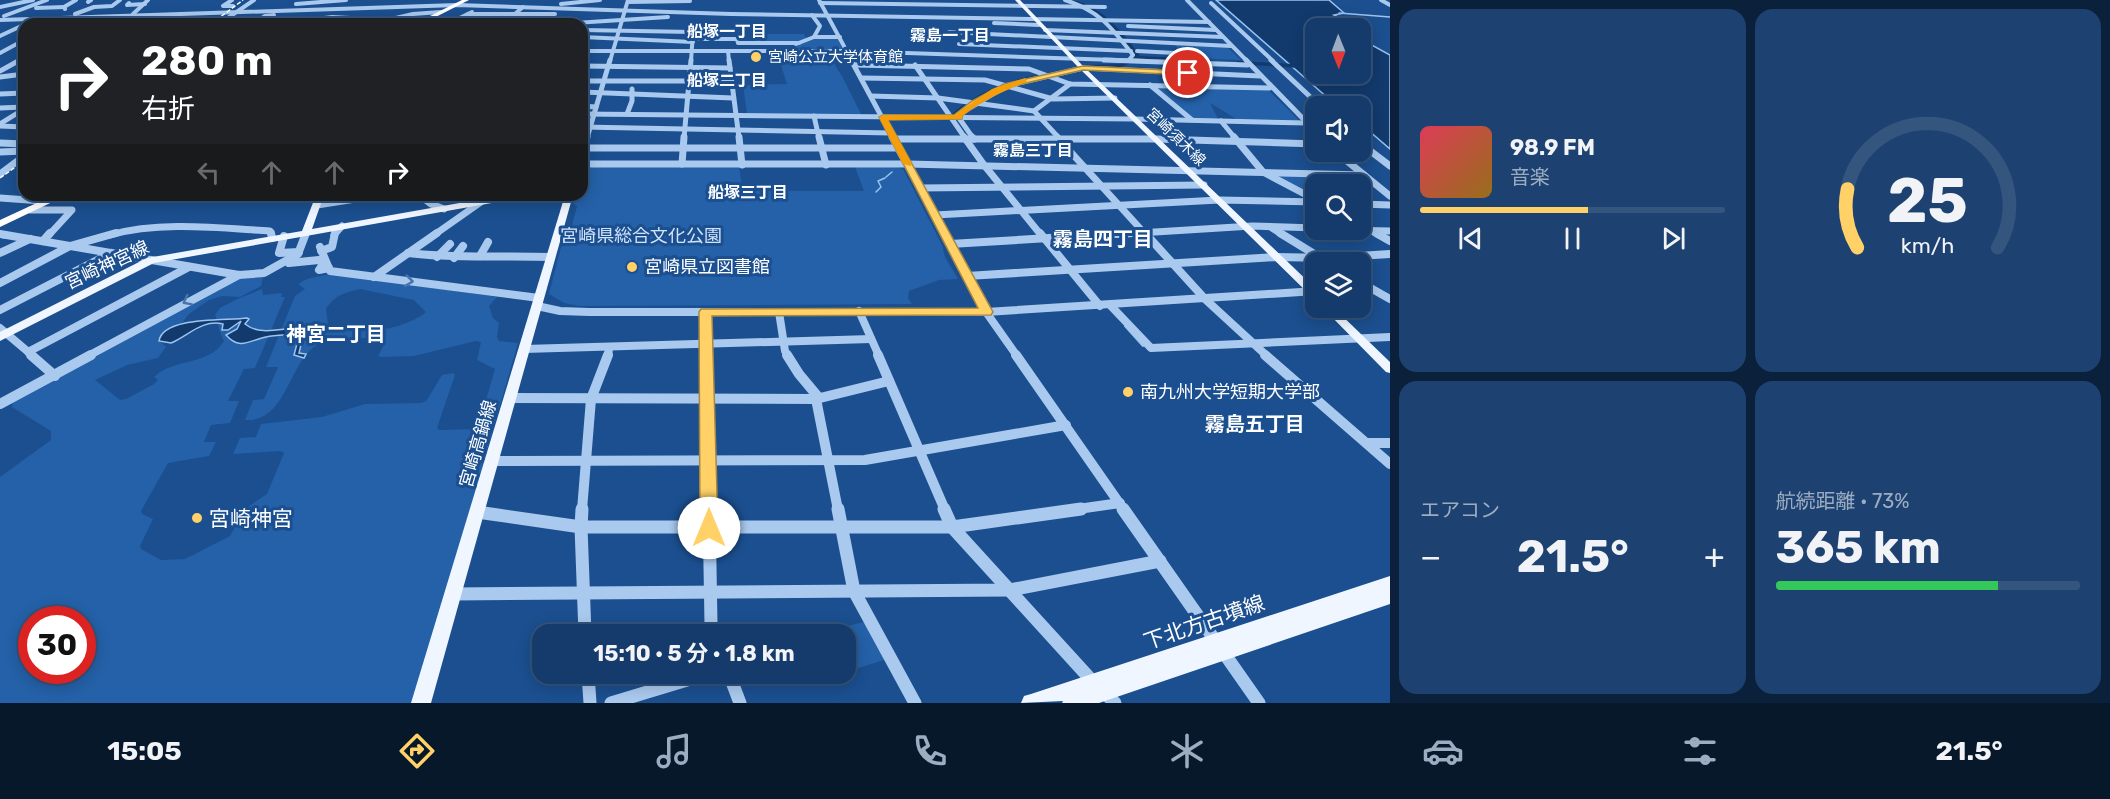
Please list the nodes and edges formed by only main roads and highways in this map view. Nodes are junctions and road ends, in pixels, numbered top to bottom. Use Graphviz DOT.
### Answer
graph roads {
  1 [pos="450,0"];
  2 [pos="471,0"];
  3 [pos="462,3"];
  4 [pos="1024,8"];
  5 [pos="430,18"];
  6 [pos="432,18"];
  7 [pos="42,201"];
  8 [pos="49,201"];
  9 [pos="318,201"];
  10 [pos="487,201"];
  11 [pos="567,201"];
  12 [pos="0,222"];
  13 [pos="306,232"];
  14 [pos="1305,283"];
  15 [pos="1338,318"];
  16 [pos="2,333"];
  17 [pos="1390,369"];
  18 [pos="1390,583"];
  19 [pos="1390,597"];
  20 [pos="1220,647"];
  21 [pos="1104,693"];
  22 [pos="421,703"];
  23 [pos="1031,703"];
  24 [pos="1072,703"];
  1 -- 3 [label="highway"];
  2 -- 3 [label="highway"];
  3 -- 5 [label="highway"];
  3 -- 6 [label="highway"];
  4 -- 14 [label="main road, 宮崎須木線"];
  7 -- 12 [label="highway"];
  8 -- 12 [label="highway"];
  9 -- 13 [label="main road"];
  10 -- 13 [label="main road"];
  11 -- 22 [label="main road, 宮崎高鍋線"];
  13 -- 16 [label="main road, 宮崎神宮線"];
  15 -- 17 [label="main road"];
  18 -- 20 [label="main road, 下北方古墳線"];
  19 -- 20 [label="main road, 下北方古墳線"];
  20 -- 21 [label="main road, 下北方古墳線"];
  21 -- 23 [label="main road, 下北方古墳線"];
  21 -- 24 [label="main road, 下北方古墳線"];
}
